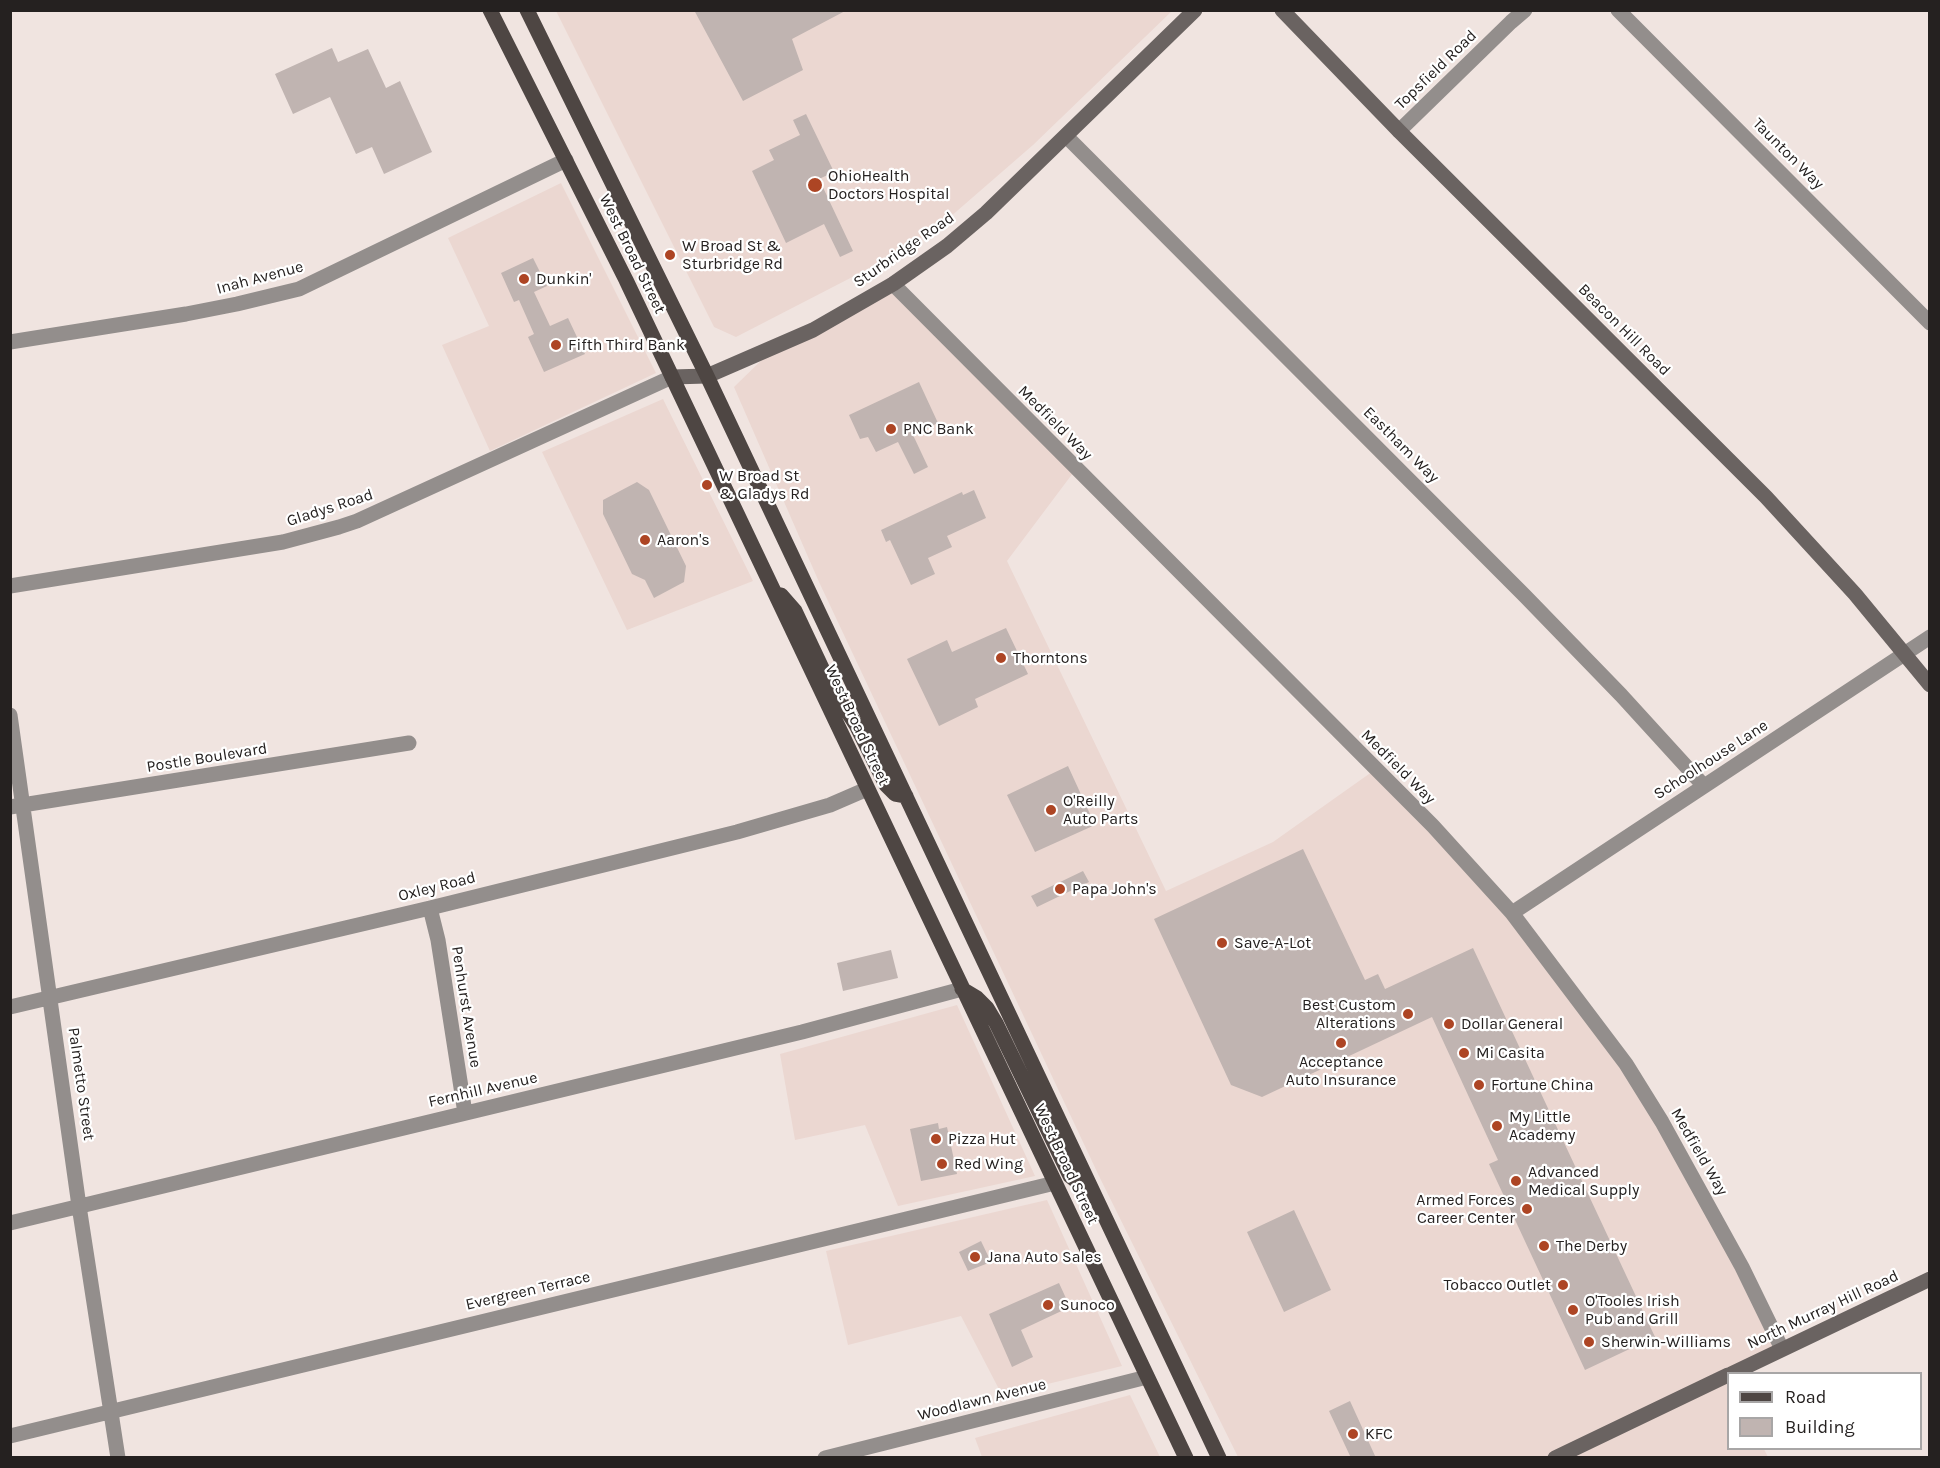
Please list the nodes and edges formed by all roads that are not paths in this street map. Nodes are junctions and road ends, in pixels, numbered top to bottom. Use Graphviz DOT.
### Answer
graph roads {
  1 [pos="490,10"];
  2 [pos="527,10"];
  3 [pos="1195,10"];
  4 [pos="1282,10"];
  5 [pos="1525,10"];
  6 [pos="1618,10"];
  7 [pos="1399,131"];
  8 [pos="1066,136"];
  9 [pos="566,160"];
  10 [pos="892,284"];
  11 [pos="1929,323"];
  12 [pos="10,342"];
  13 [pos="707,376"];
  14 [pos="672,377"];
  15 [pos="768,581"];
  16 [pos="10,586"];
  17 [pos="1929,637"];
  18 [pos="1905,652"];
  19 [pos="1929,685"];
  20 [pos="10,715"];
  21 [pos="409,743"];
  22 [pos="1704,786"];
  23 [pos="867,789"];
  24 [pos="906,796"];
  25 [pos="17,806"];
  26 [pos="430,908"];
  27 [pos="1512,913"];
  28 [pos="962,989"];
  29 [pos="50,997"];
  30 [pos="10,1007"];
  31 [pos="465,1113"];
  32 [pos="1055,1183"];
  33 [pos="1095,1196"];
  34 [pos="79,1206"];
  35 [pos="10,1222"];
  36 [pos="1929,1279"];
  37 [pos="1782,1349"];
  38 [pos="1734,1372"];
  39 [pos="1727,1375"];
  40 [pos="1148,1377"];
  41 [pos="111,1411"];
  42 [pos="10,1436"];
  43 [pos="118,1458"];
  44 [pos="825,1458"];
  45 [pos="1186,1458"];
  46 [pos="1220,1458"];
  47 [pos="1555,1458"];
  1 -- 9 [label="main road, West Broad Street"];
  2 -- 13 [label="main road, West Broad Street"];
  3 -- 8 [label="street, Sturbridge Road"];
  4 -- 7 [label="street, Beacon Hill Road"];
  5 -- 7 [label="street, Topsfield Road"];
  6 -- 11 [label="street, Taunton Way"];
  7 -- 18 [label="street, Beacon Hill Road"];
  8 -- 10 [label="street, Sturbridge Road"];
  8 -- 22 [label="street, Eastham Way"];
  9 -- 12 [label="street, Inah Avenue"];
  9 -- 14 [label="main road, West Broad Street"];
  10 -- 13 [label="street, Sturbridge Road"];
  10 -- 27 [label="street, Medfield Way"];
  13 -- 14 [label="street, Sturbridge Road"];
  13 -- 24 [label="main road, West Broad Street"];
  14 -- 15 [label="main road, West Broad Street"];
  14 -- 16 [label="street, Gladys Road"];
  15 -- 23 [label="main road, West Broad Street"];
  15 -- 24 [label="main road"];
  17 -- 18 [label="street, Schoolhouse Lane"];
  18 -- 19 [label="street, Beacon Hill Road"];
  18 -- 22 [label="street, Schoolhouse Lane"];
  20 -- 25 [label="street, Palmetto Street"];
  21 -- 25 [label="street, Postle Boulevard"];
  22 -- 27 [label="street, Schoolhouse Lane"];
  23 -- 26 [label="street, Oxley Road"];
  23 -- 28 [label="main road, West Broad Street"];
  24 -- 33 [label="main road, West Broad Street"];
  25 -- 29 [label="street, Palmetto Street"];
  26 -- 29 [label="street, Oxley Road"];
  26 -- 31 [label="street, Penhurst Avenue"];
  27 -- 37 [label="street, Medfield Way"];
  28 -- 31 [label="street, Fernhill Avenue"];
  28 -- 32 [label="main road, West Broad Street"];
  28 -- 33 [label="main road"];
  29 -- 30 [label="street, Oxley Road"];
  29 -- 34 [label="street, Palmetto Street"];
  31 -- 34 [label="street, Fernhill Avenue"];
  32 -- 40 [label="main road, West Broad Street"];
  32 -- 41 [label="street, Evergreen Terrace"];
  33 -- 46 [label="main road, West Broad Street"];
  34 -- 35 [label="street, Fernhill Avenue"];
  34 -- 41 [label="street, Palmetto Street"];
  36 -- 37 [label="street, North Murray Hill Road"];
  37 -- 38 [label="street, North Murray Hill Road"];
  39 -- 47 [label="street, North Murray Hill Road"];
  40 -- 44 [label="street, Woodlawn Avenue"];
  40 -- 45 [label="main road, West Broad Street"];
  41 -- 42 [label="street, Evergreen Terrace"];
  41 -- 43 [label="street, Palmetto Street"];
}
